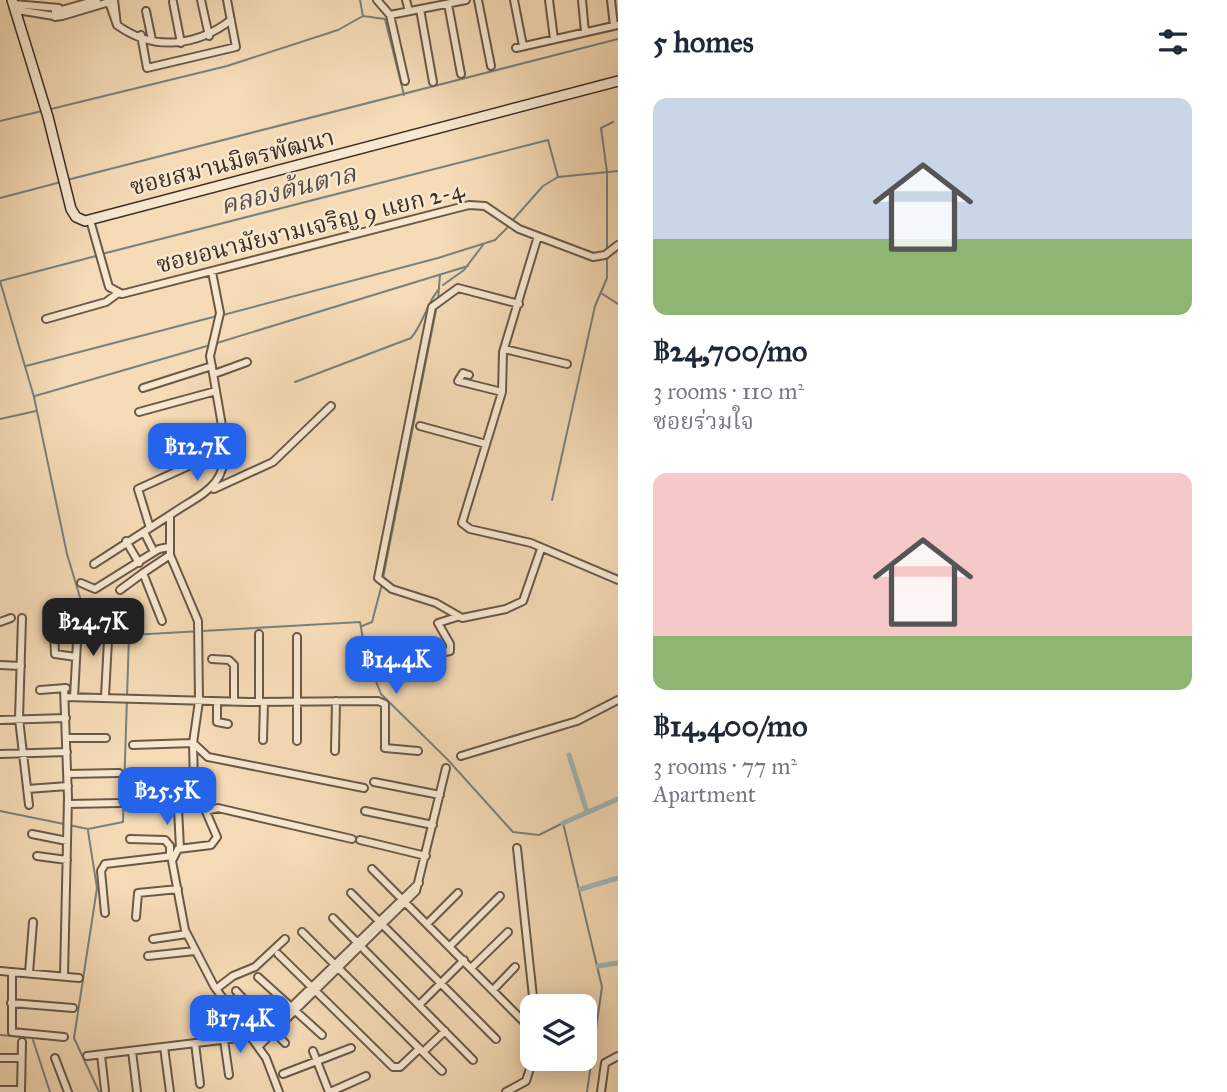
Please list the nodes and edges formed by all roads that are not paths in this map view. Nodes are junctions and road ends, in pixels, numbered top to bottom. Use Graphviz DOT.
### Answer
graph roads {
  1 [pos="58,0"];
  2 [pos="97,0"];
  3 [pos="201,0"];
  4 [pos="227,0"];
  5 [pos="377,0"];
  6 [pos="407,0"];
  7 [pos="466,0"];
  8 [pos="478,0"];
  9 [pos="514,0"];
  10 [pos="549,0"];
  11 [pos="582,0"];
  12 [pos="611,0"];
  13 [pos="112,1"];
  14 [pos="173,2"];
  15 [pos="437,3"];
  16 [pos="88,4"];
  17 [pos="448,4"];
  18 [pos="14,5"];
  19 [pos="420,9"];
  20 [pos="145,11"];
  21 [pos="409,11"];
  22 [pos="58,12"];
  23 [pos="390,15"];
  24 [pos="231,20"];
  25 [pos="616,25"];
  26 [pos="585,32"];
  27 [pos="141,35"];
  28 [pos="209,36"];
  29 [pos="554,39"];
  30 [pos="152,40"];
  31 [pos="181,43"];
  32 [pos="491,66"];
  33 [pos="461,74"];
  34 [pos="618,80"];
  35 [pos="405,81"];
  36 [pos="433,82"];
  37 [pos="90,220"];
  38 [pos="538,236"];
  39 [pos="618,245"];
  40 [pos="212,272"];
  41 [pos="117,294"];
  42 [pos="519,304"];
  43 [pos="47,319"];
  44 [pos="504,349"];
  45 [pos="247,362"];
  46 [pos="567,364"];
  47 [pos="213,370"];
  48 [pos="469,375"];
  49 [pos="143,388"];
  50 [pos="216,391"];
  51 [pos="502,391"];
  52 [pos="331,406"];
  53 [pos="139,412"];
  54 [pos="420,426"];
  55 [pos="486,444"];
  56 [pos="226,449"];
  57 [pos="212,489"];
  58 [pos="170,515"];
  59 [pos="147,530"];
  60 [pos="126,541"];
  61 [pos="541,549"];
  62 [pos="169,551"];
  63 [pos="154,552"];
  64 [pos="139,563"];
  65 [pos="94,564"];
  66 [pos="143,573"];
  67 [pos="618,580"];
  68 [pos="81,583"];
  69 [pos="120,590"];
  70 [pos="457,617"];
  71 [pos="10,618"];
  72 [pos="22,618"];
  73 [pos="162,621"];
  74 [pos="0,622"];
  75 [pos="109,622"];
  76 [pos="78,624"];
  77 [pos="54,633"];
  78 [pos="259,634"];
  79 [pos="297,636"];
  80 [pos="76,657"];
  81 [pos="212,659"];
  82 [pos="0,665"];
  83 [pos="379,665"];
  84 [pos="21,666"];
  85 [pos="64,688"];
  86 [pos="75,688"];
  87 [pos="40,690"];
  88 [pos="105,696"];
  89 [pos="65,697"];
  90 [pos="74,697"];
  91 [pos="618,700"];
  92 [pos="199,701"];
  93 [pos="336,701"];
  94 [pos="217,702"];
  95 [pos="234,702"];
  96 [pos="262,702"];
  97 [pos="297,702"];
  98 [pos="66,718"];
  99 [pos="19,719"];
  100 [pos="0,720"];
  101 [pos="228,724"];
  102 [pos="66,738"];
  103 [pos="106,738"];
  104 [pos="263,740"];
  105 [pos="297,741"];
  106 [pos="193,743"];
  107 [pos="133,745"];
  108 [pos="335,751"];
  109 [pos="418,751"];
  110 [pos="67,752"];
  111 [pos="0,754"];
  112 [pos="23,754"];
  113 [pos="461,757"];
  114 [pos="446,768"];
  115 [pos="119,773"];
  116 [pos="67,774"];
  117 [pos="374,782"];
  118 [pos="68,786"];
  119 [pos="364,788"];
  120 [pos="27,789"];
  121 [pos="440,795"];
  122 [pos="121,803"];
  123 [pos="68,804"];
  124 [pos="29,805"];
  125 [pos="178,809"];
  126 [pos="206,811"];
  127 [pos="365,811"];
  128 [pos="433,825"];
  129 [pos="32,834"];
  130 [pos="131,839"];
  131 [pos="67,841"];
  132 [pos="180,848"];
  133 [pos="517,848"];
  134 [pos="37,856"];
  135 [pos="171,856"];
  136 [pos="426,856"];
  137 [pos="67,860"];
  138 [pos="372,869"];
  139 [pos="177,889"];
  140 [pos="351,893"];
  141 [pos="458,893"];
  142 [pos="500,896"];
  143 [pos="404,900"];
  144 [pos="105,913"];
  145 [pos="136,917"];
  146 [pos="333,918"];
  147 [pos="33,922"];
  148 [pos="381,923"];
  149 [pos="428,924"];
  150 [pos="302,932"];
  151 [pos="508,932"];
  152 [pos="187,934"];
  153 [pos="153,939"];
  154 [pos="285,939"];
  155 [pos="359,944"];
  156 [pos="450,946"];
  157 [pos="195,951"];
  158 [pos="278,954"];
  159 [pos="148,956"];
  160 [pos="464,960"];
  161 [pos="336,966"];
  162 [pos="515,967"];
  163 [pos="471,968"];
  164 [pos="0,971"];
  165 [pos="12,972"];
  166 [pos="29,973"];
  167 [pos="64,976"];
  168 [pos="258,977"];
  169 [pos="79,978"];
  170 [pos="441,984"];
  171 [pos="315,988"];
  172 [pos="216,989"];
  173 [pos="493,989"];
  174 [pos="236,991"];
  175 [pos="533,994"];
  176 [pos="11,1003"];
  177 [pos="419,1004"];
  178 [pos="73,1008"];
  179 [pos="293,1009"];
  180 [pos="520,1018"];
  181 [pos="209,1019"];
  182 [pos="272,1031"];
  183 [pos="445,1031"];
  184 [pos="248,1033"];
  185 [pos="322,1035"];
  186 [pos="64,1037"];
  187 [pos="496,1039"];
  188 [pos="224,1040"];
  189 [pos="212,1041"];
  190 [pos="22,1042"];
  191 [pos="194,1043"];
  192 [pos="257,1044"];
  193 [pos="285,1044"];
  194 [pos="164,1047"];
  195 [pos="351,1048"];
  196 [pos="132,1051"];
  197 [pos="313,1051"];
  198 [pos="421,1051"];
  199 [pos="101,1055"];
  200 [pos="88,1056"];
  201 [pos="618,1056"];
  202 [pos="0,1058"];
  203 [pos="21,1058"];
  204 [pos="55,1058"];
  205 [pos="473,1060"];
  206 [pos="317,1061"];
  207 [pos="442,1071"];
  208 [pos="529,1071"];
  209 [pos="283,1074"];
  210 [pos="229,1075"];
  211 [pos="366,1076"];
  212 [pos="200,1084"];
  213 [pos="0,1090"];
  214 [pos="105,1090"];
  215 [pos="21,1091"];
  216 [pos="68,1092"];
  217 [pos="137,1092"];
  218 [pos="170,1092"];
  219 [pos="279,1092"];
  220 [pos="328,1092"];
  221 [pos="506,1092"];
  222 [pos="601,1092"];
  1 -- 22 [label="street"];
  2 -- 16 [label="street"];
  3 -- 28 [label="street"];
  4 -- 24 [label="street"];
  5 -- 23 [label="street"];
  6 -- 21 [label="street"];
  7 -- 17 [label="street"];
  8 -- 32 [label="street"];
  9 -- 29 [label="street"];
  10 -- 29 [label="street"];
  11 -- 26 [label="street"];
  12 -- 25 [label="street"];
  13 -- 16 [label="street"];
  13 -- 27 [label="street"];
  14 -- 31 [label="street"];
  15 -- 17 [label="street"];
  15 -- 19 [label="street"];
  16 -- 22 [label="street"];
  17 -- 33 [label="street"];
  18 -- 22 [label="street"];
  18 -- 37 [label="street"];
  19 -- 21 [label="street"];
  19 -- 36 [label="street"];
  20 -- 30 [label="street"];
  21 -- 23 [label="street"];
  23 -- 35 [label="street"];
  24 -- 27 [label="street"];
  24 -- 28 [label="street"];
  25 -- 26 [label="street"];
  26 -- 29 [label="street"];
  27 -- 30 [label="street"];
  28 -- 31 [label="street"];
  30 -- 31 [label="street"];
  34 -- 37 [label="street, ซอยสมานมิตรพัฒนา"];
  37 -- 41 [label="street"];
  38 -- 39 [label="street, ซอยอนามัยงามเจริญ 9 แยก 2-4"];
  38 -- 40 [label="street, ซอยอนามัยงามเจริญ 9 แยก 2-4"];
  38 -- 42 [label="street"];
  40 -- 41 [label="street, ซอยอนามัยงามเจริญ 9 แยก 2-4"];
  40 -- 47 [label="street"];
  41 -- 43 [label="street, ซอยอนามัยงามเจริญ 9 แยก 2-4"];
  42 -- 44 [label="street"];
  42 -- 70 [label="street"];
  44 -- 46 [label="street"];
  44 -- 51 [label="street"];
  45 -- 47 [label="street"];
  47 -- 49 [label="street"];
  47 -- 50 [label="street"];
  48 -- 51 [label="street"];
  50 -- 53 [label="street"];
  50 -- 56 [label="street"];
  51 -- 55 [label="street"];
  52 -- 57 [label="street"];
  54 -- 55 [label="street"];
  55 -- 61 [label="street"];
  56 -- 57 [label="street"];
  56 -- 59 [label="street"];
  57 -- 58 [label="street"];
  58 -- 59 [label="street"];
  58 -- 62 [label="street"];
  59 -- 60 [label="street"];
  59 -- 63 [label="street"];
  60 -- 64 [label="street"];
  60 -- 65 [label="street"];
  61 -- 67 [label="street"];
  61 -- 70 [label="street"];
  62 -- 63 [label="street"];
  62 -- 66 [label="street"];
  62 -- 92 [label="street"];
  63 -- 64 [label="street"];
  64 -- 68 [label="street"];
  66 -- 69 [label="street"];
  66 -- 73 [label="street"];
  70 -- 83 [label="street"];
  71 -- 74 [label="street"];
  72 -- 84 [label="street"];
  75 -- 88 [label="street"];
  76 -- 80 [label="street"];
  77 -- 80 [label="street"];
  78 -- 96 [label="street"];
  79 -- 97 [label="street"];
  80 -- 86 [label="street"];
  81 -- 95 [label="street"];
  82 -- 84 [label="street"];
  84 -- 99 [label="street"];
  85 -- 86 [label="street"];
  85 -- 87 [label="street"];
  85 -- 89 [label="street"];
  86 -- 90 [label="street"];
  88 -- 90 [label="street"];
  88 -- 92 [label="street"];
  89 -- 90 [label="street"];
  89 -- 98 [label="street"];
  91 -- 113 [label="street"];
  92 -- 94 [label="street"];
  92 -- 106 [label="street"];
  93 -- 97 [label="street"];
  93 -- 108 [label="street"];
  93 -- 109 [label="street"];
  94 -- 95 [label="street"];
  94 -- 101 [label="street"];
  95 -- 96 [label="street"];
  96 -- 97 [label="street"];
  96 -- 104 [label="street"];
  97 -- 105 [label="street"];
  98 -- 99 [label="street"];
  98 -- 102 [label="street"];
  99 -- 100 [label="street"];
  99 -- 112 [label="street"];
  102 -- 103 [label="street"];
  102 -- 110 [label="street"];
  106 -- 107 [label="street"];
  106 -- 119 [label="street"];
  106 -- 126 [label="street"];
  110 -- 112 [label="street"];
  110 -- 116 [label="street"];
  111 -- 112 [label="street"];
  112 -- 120 [label="street"];
  114 -- 121 [label="street"];
  115 -- 116 [label="street"];
  116 -- 118 [label="street"];
  117 -- 121 [label="street"];
  118 -- 120 [label="street"];
  118 -- 123 [label="street"];
  120 -- 124 [label="street"];
  121 -- 128 [label="street"];
  122 -- 123 [label="street"];
  123 -- 131 [label="street"];
  125 -- 132 [label="street"];
  126 -- 132 [label="street"];
  126 -- 136 [label="street"];
  127 -- 128 [label="street"];
  128 -- 136 [label="street"];
  129 -- 131 [label="street"];
  130 -- 135 [label="street"];
  131 -- 137 [label="street"];
  132 -- 135 [label="street"];
  133 -- 175 [label="street"];
  134 -- 137 [label="street"];
  135 -- 139 [label="street"];
  135 -- 144 [label="street"];
  136 -- 143 [label="street"];
  137 -- 167 [label="street"];
  138 -- 143 [label="street"];
  139 -- 145 [label="street"];
  139 -- 152 [label="street"];
  140 -- 148 [label="street"];
  141 -- 149 [label="street"];
  142 -- 156 [label="street"];
  143 -- 148 [label="street"];
  143 -- 149 [label="street"];
  146 -- 155 [label="street"];
  147 -- 166 [label="street"];
  148 -- 155 [label="street"];
  148 -- 170 [label="street"];
  149 -- 156 [label="street"];
  150 -- 161 [label="street"];
  151 -- 163 [label="street"];
  152 -- 153 [label="street"];
  152 -- 157 [label="street"];
  154 -- 172 [label="street"];
  155 -- 161 [label="street"];
  155 -- 177 [label="street"];
  156 -- 160 [label="street"];
  157 -- 159 [label="street"];
  157 -- 172 [label="street"];
  158 -- 171 [label="street"];
  160 -- 163 [label="street"];
  160 -- 170 [label="street"];
  161 -- 171 [label="street"];
  161 -- 198 [label="street"];
  162 -- 173 [label="street"];
  163 -- 173 [label="street"];
  164 -- 165 [label="street"];
  165 -- 166 [label="street"];
  165 -- 176 [label="street"];
  166 -- 167 [label="street"];
  167 -- 169 [label="street"];
  168 -- 179 [label="street"];
  170 -- 177 [label="street"];
  170 -- 187 [label="street"];
  171 -- 179 [label="street"];
  171 -- 198 [label="street"];
  172 -- 184 [label="street"];
  173 -- 180 [label="street"];
  174 -- 182 [label="street"];
  176 -- 178 [label="street"];
  176 -- 186 [label="street"];
  177 -- 183 [label="street"];
  179 -- 182 [label="street"];
  179 -- 185 [label="street"];
  181 -- 189 [label="street"];
  182 -- 192 [label="street"];
  182 -- 193 [label="street"];
  183 -- 198 [label="street"];
  183 -- 205 [label="street"];
  184 -- 188 [label="street"];
  184 -- 192 [label="street"];
  188 -- 189 [label="street"];
  188 -- 210 [label="street"];
  189 -- 191 [label="street"];
  190 -- 203 [label="street"];
  191 -- 194 [label="street"];
  191 -- 212 [label="street"];
  192 -- 219 [label="street"];
  194 -- 196 [label="street"];
  194 -- 218 [label="street"];
  195 -- 206 [label="street"];
  196 -- 199 [label="street"];
  196 -- 217 [label="street"];
  197 -- 206 [label="street"];
  198 -- 207 [label="street"];
  199 -- 200 [label="street"];
  199 -- 214 [label="street"];
  201 -- 222 [label="street"];
  202 -- 203 [label="street"];
  203 -- 215 [label="street"];
  204 -- 216 [label="street"];
  206 -- 209 [label="street"];
  206 -- 220 [label="street"];
  208 -- 221 [label="street"];
  211 -- 220 [label="street"];
  213 -- 215 [label="street"];
}
